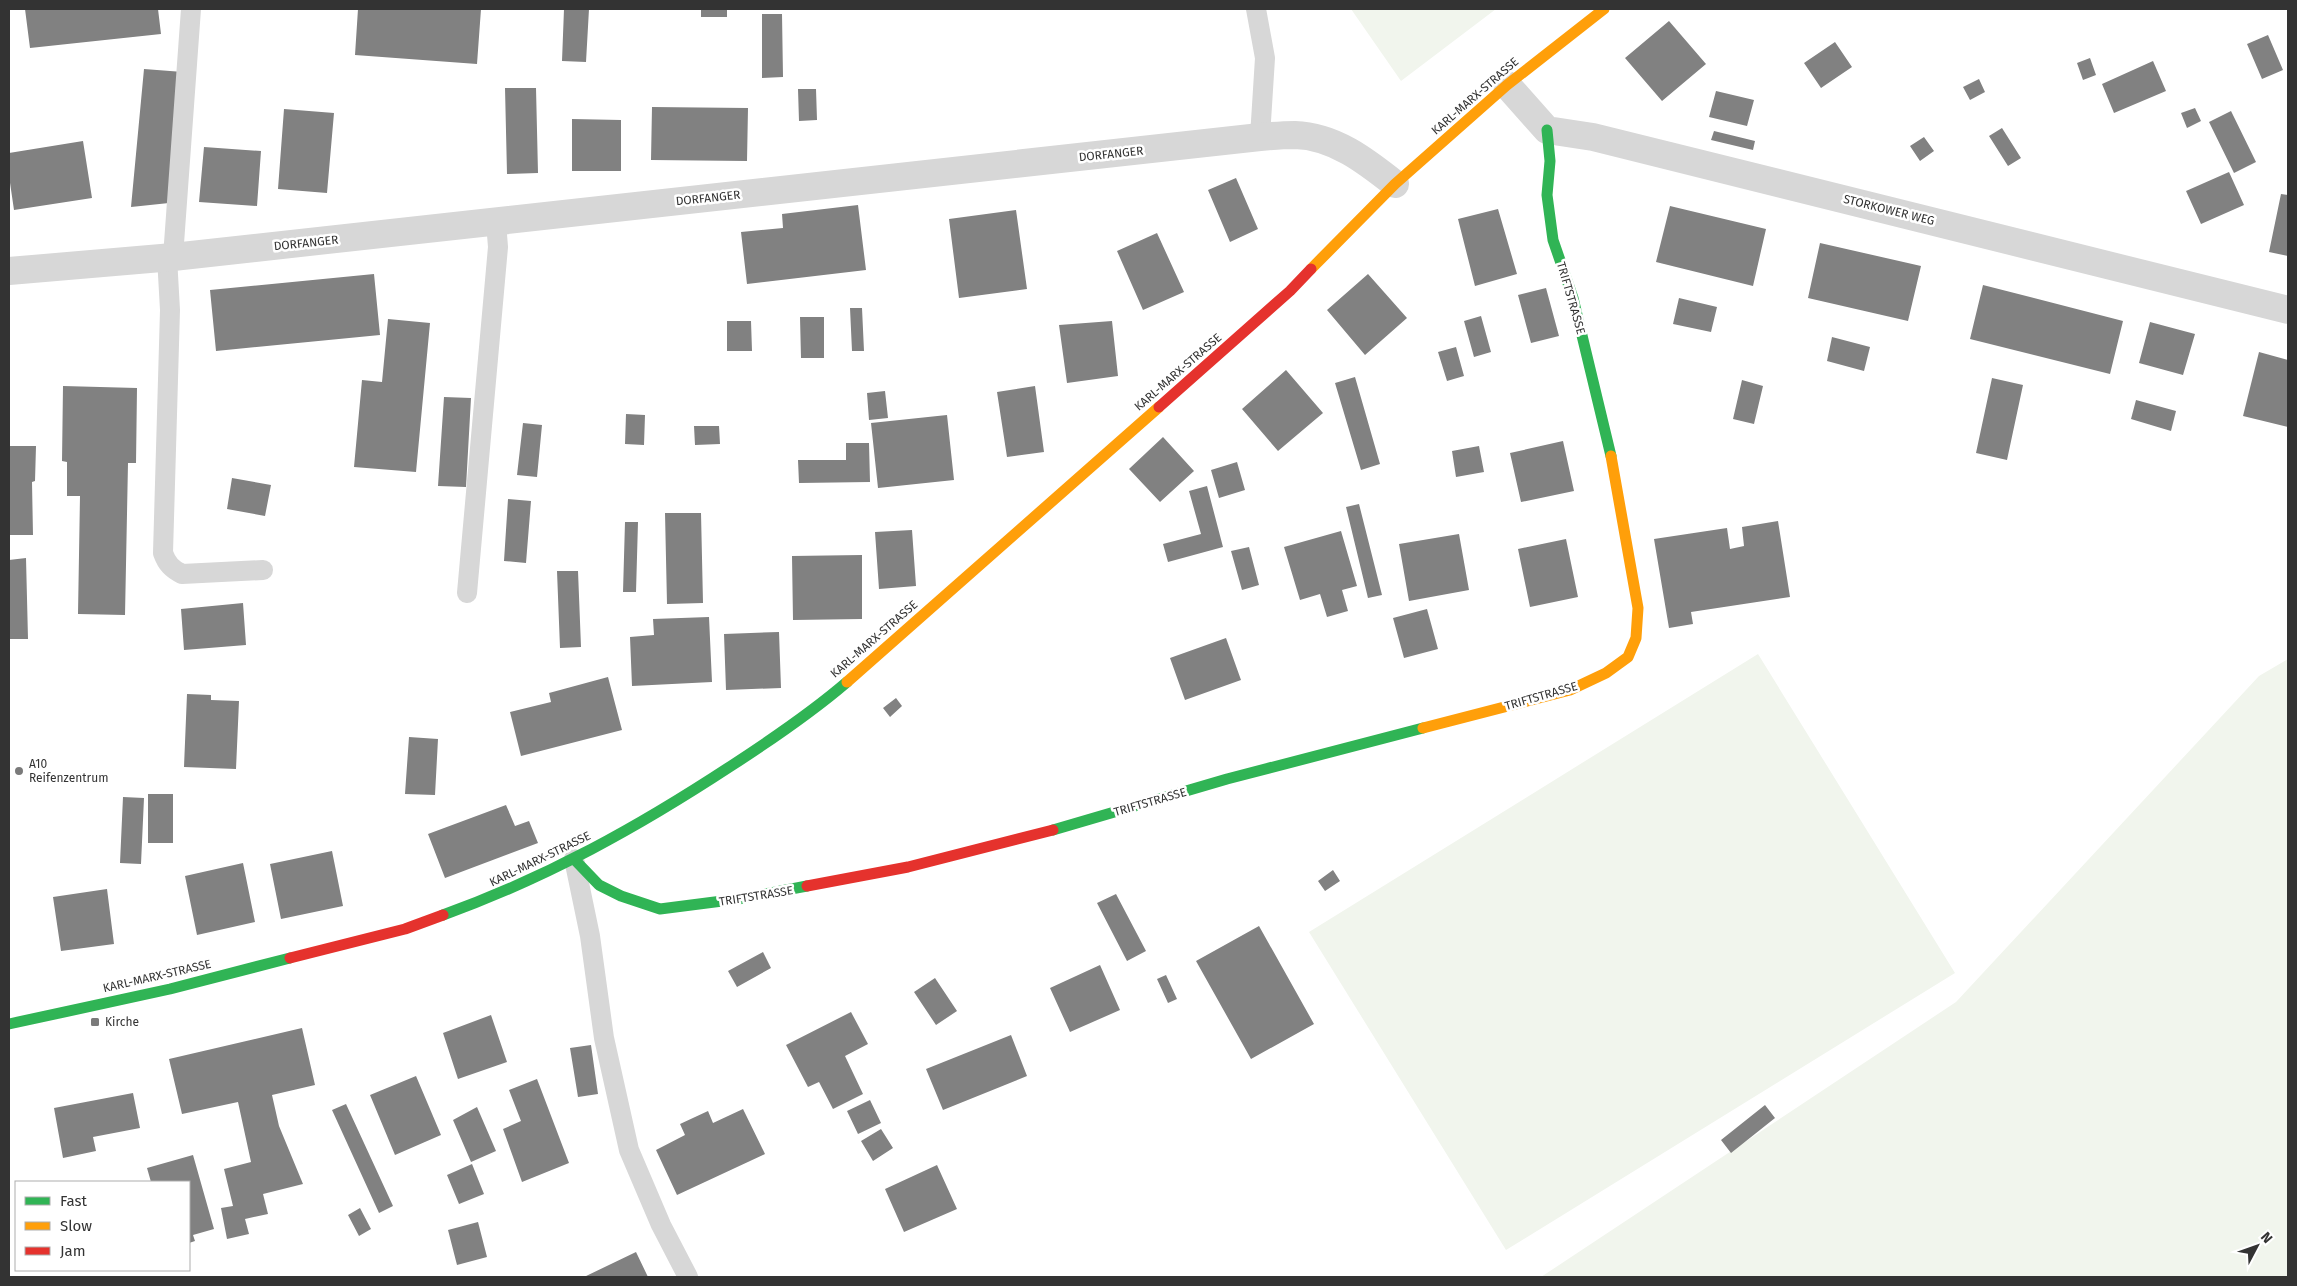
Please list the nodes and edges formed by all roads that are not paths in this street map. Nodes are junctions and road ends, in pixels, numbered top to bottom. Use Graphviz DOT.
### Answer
graph roads {
  1 [pos="191,9"];
  2 [pos="1256,9"];
  3 [pos="1604,9"];
  4 [pos="1507,85"];
  5 [pos="1547,130"];
  6 [pos="1260,137"];
  7 [pos="1395,184"];
  8 [pos="496,222"];
  9 [pos="170,257"];
  10 [pos="9,271"];
  11 [pos="2288,310"];
  12 [pos="263,570"];
  13 [pos="467,593"];
  14 [pos="574,859"];
  15 [pos="9,1024"];
  16 [pos="688,1277"];
  1 -- 9 [label="lane"];
  2 -- 6 [label="lane"];
  3 -- 4 [label="street, KARL-MARX-STRASSE"];
  4 -- 5 [label="street"];
  4 -- 7 [label="street, KARL-MARX-STRASSE"];
  5 -- 11 [label="street, STORKOWER WEG"];
  5 -- 14 [label="street, TRIFTSTRASSE"];
  6 -- 7 [label="street, DORFANGER"];
  6 -- 8 [label="street, DORFANGER"];
  7 -- 14 [label="street, KARL-MARX-STRASSE"];
  8 -- 9 [label="street, DORFANGER"];
  8 -- 13 [label="lane"];
  9 -- 10 [label="street, DORFANGER"];
  9 -- 12 [label="lane"];
  14 -- 15 [label="street, KARL-MARX-STRASSE"];
  14 -- 16 [label="lane"];
}
